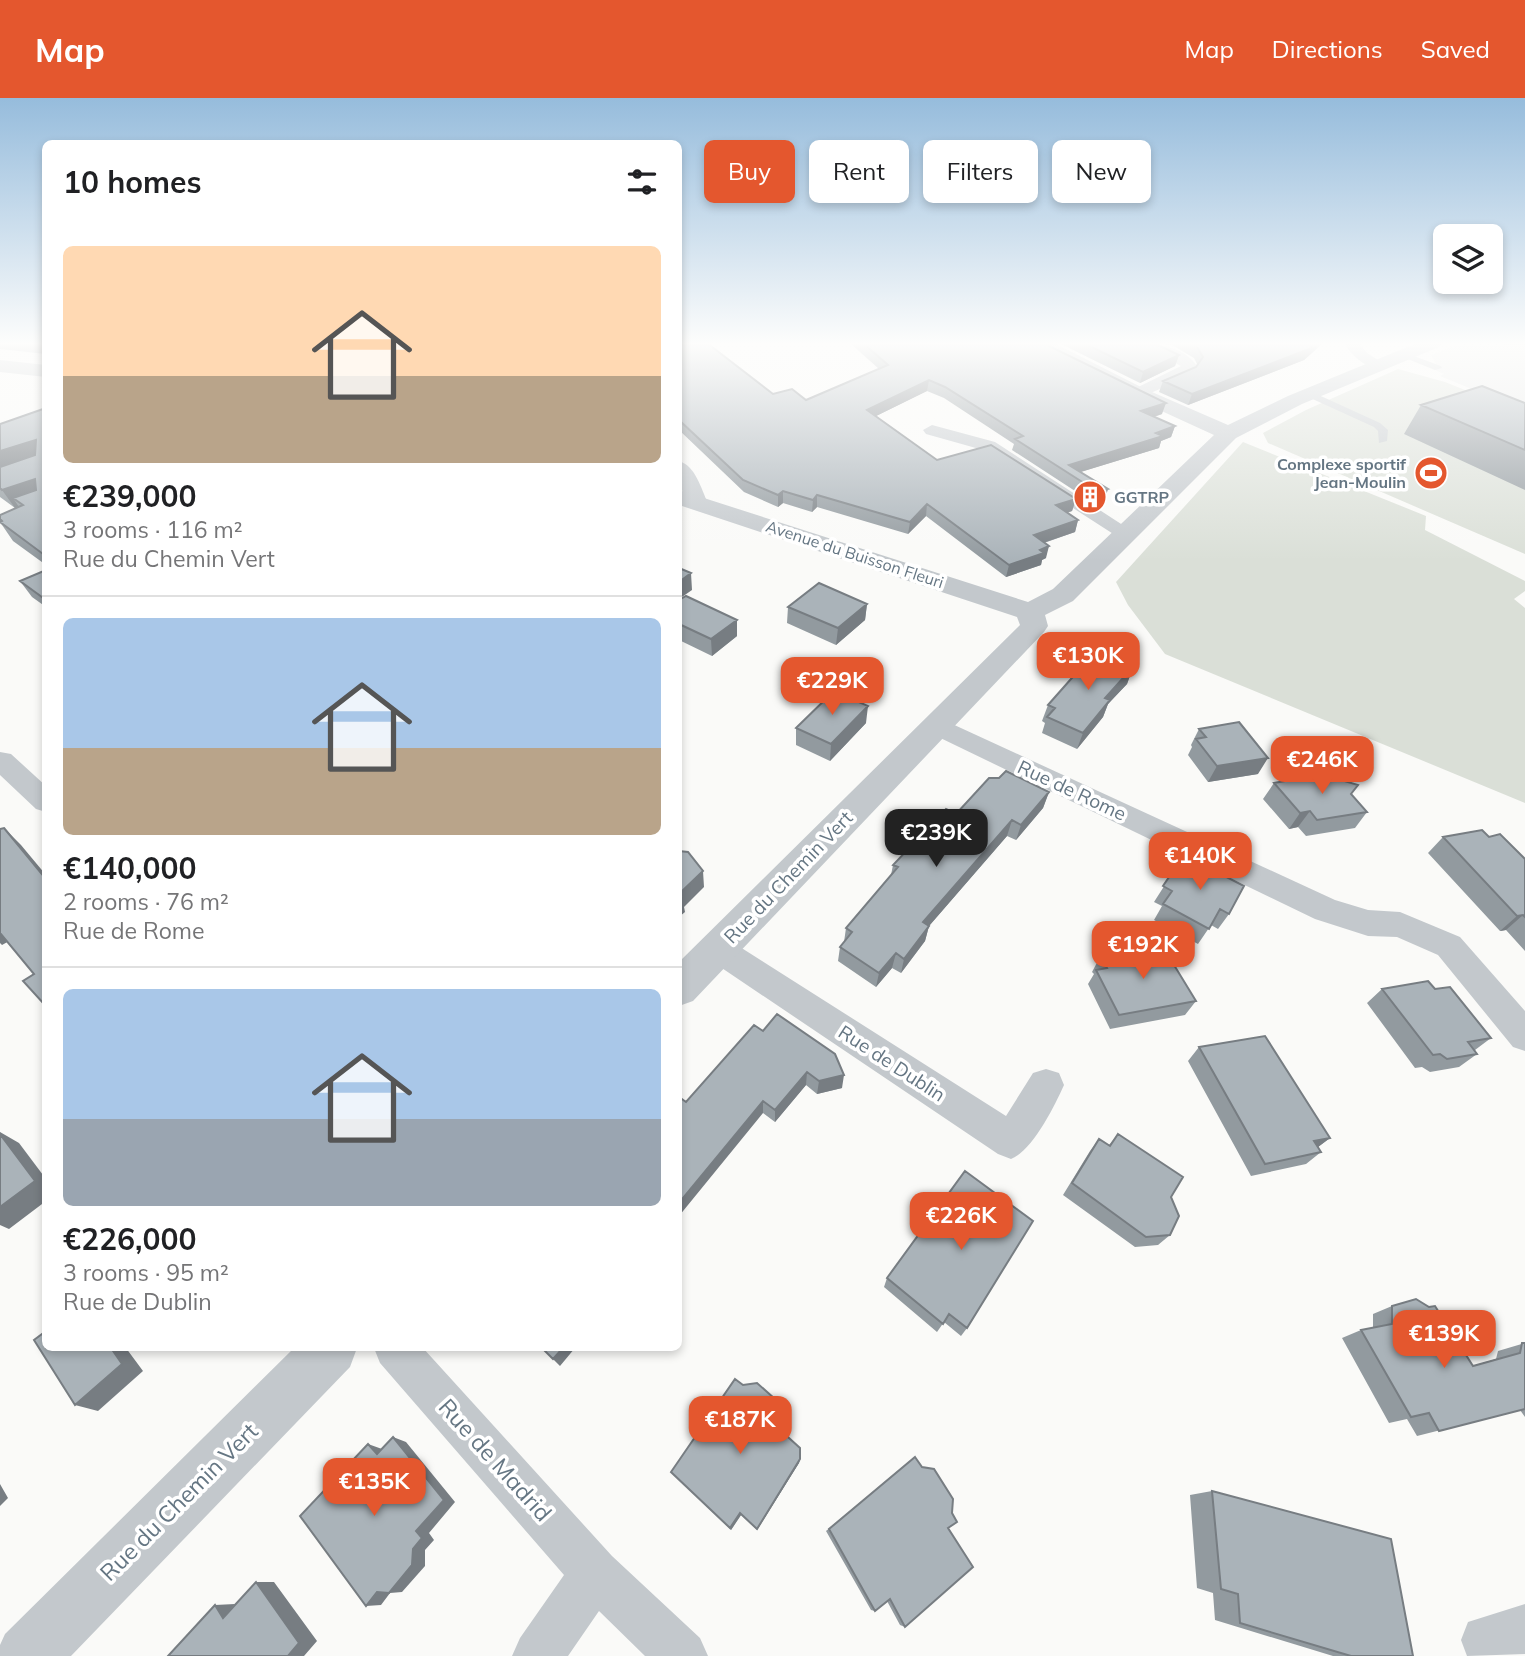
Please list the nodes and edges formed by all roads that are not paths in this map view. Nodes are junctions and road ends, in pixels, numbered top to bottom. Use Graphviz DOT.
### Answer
graph roads {
  1 [pos="1189,416"];
  2 [pos="1264,416"];
  3 [pos="1357,416"];
  4 [pos="932,430"];
  5 [pos="1228,433"];
  6 [pos="1382,441"];
  7 [pos="682,470"];
  8 [pos="689,500"];
  9 [pos="1125,533"];
  10 [pos="1030,612"];
  11 [pos="937,726"];
  12 [pos="2,761"];
  13 [pos="42,798"];
  14 [pos="718,949"];
  15 [pos="682,986"];
  16 [pos="1525,1036"];
  17 [pos="1046,1086"];
  18 [pos="328,1351"];
  19 [pos="398,1351"];
  20 [pos="595,1573"];
  21 [pos="27,1656"];
  22 [pos="538,1656"];
  23 [pos="682,1656"];
  1 -- 5 [label="street"];
  2 -- 5 [label="street"];
  3 -- 6 [label="lane"];
  4 -- 9 [label="street"];
  5 -- 9 [label="street"];
  7 -- 8 [label="street"];
  8 -- 10 [label="street, Avenue du Buisson Fleuri"];
  9 -- 10 [label="street"];
  10 -- 11 [label="street, Rue du Chemin Vert"];
  11 -- 14 [label="street, Rue du Chemin Vert"];
  11 -- 16 [label="street, Rue de Rome"];
  12 -- 13 [label="street"];
  14 -- 15 [label="street, Rue du Chemin Vert"];
  14 -- 17 [label="street, Rue de Dublin"];
  18 -- 21 [label="street, Rue du Chemin Vert"];
  19 -- 20 [label="street, Rue de Madrid"];
  20 -- 22 [label="street"];
  20 -- 23 [label="street, Rue de Madrid"];
}
